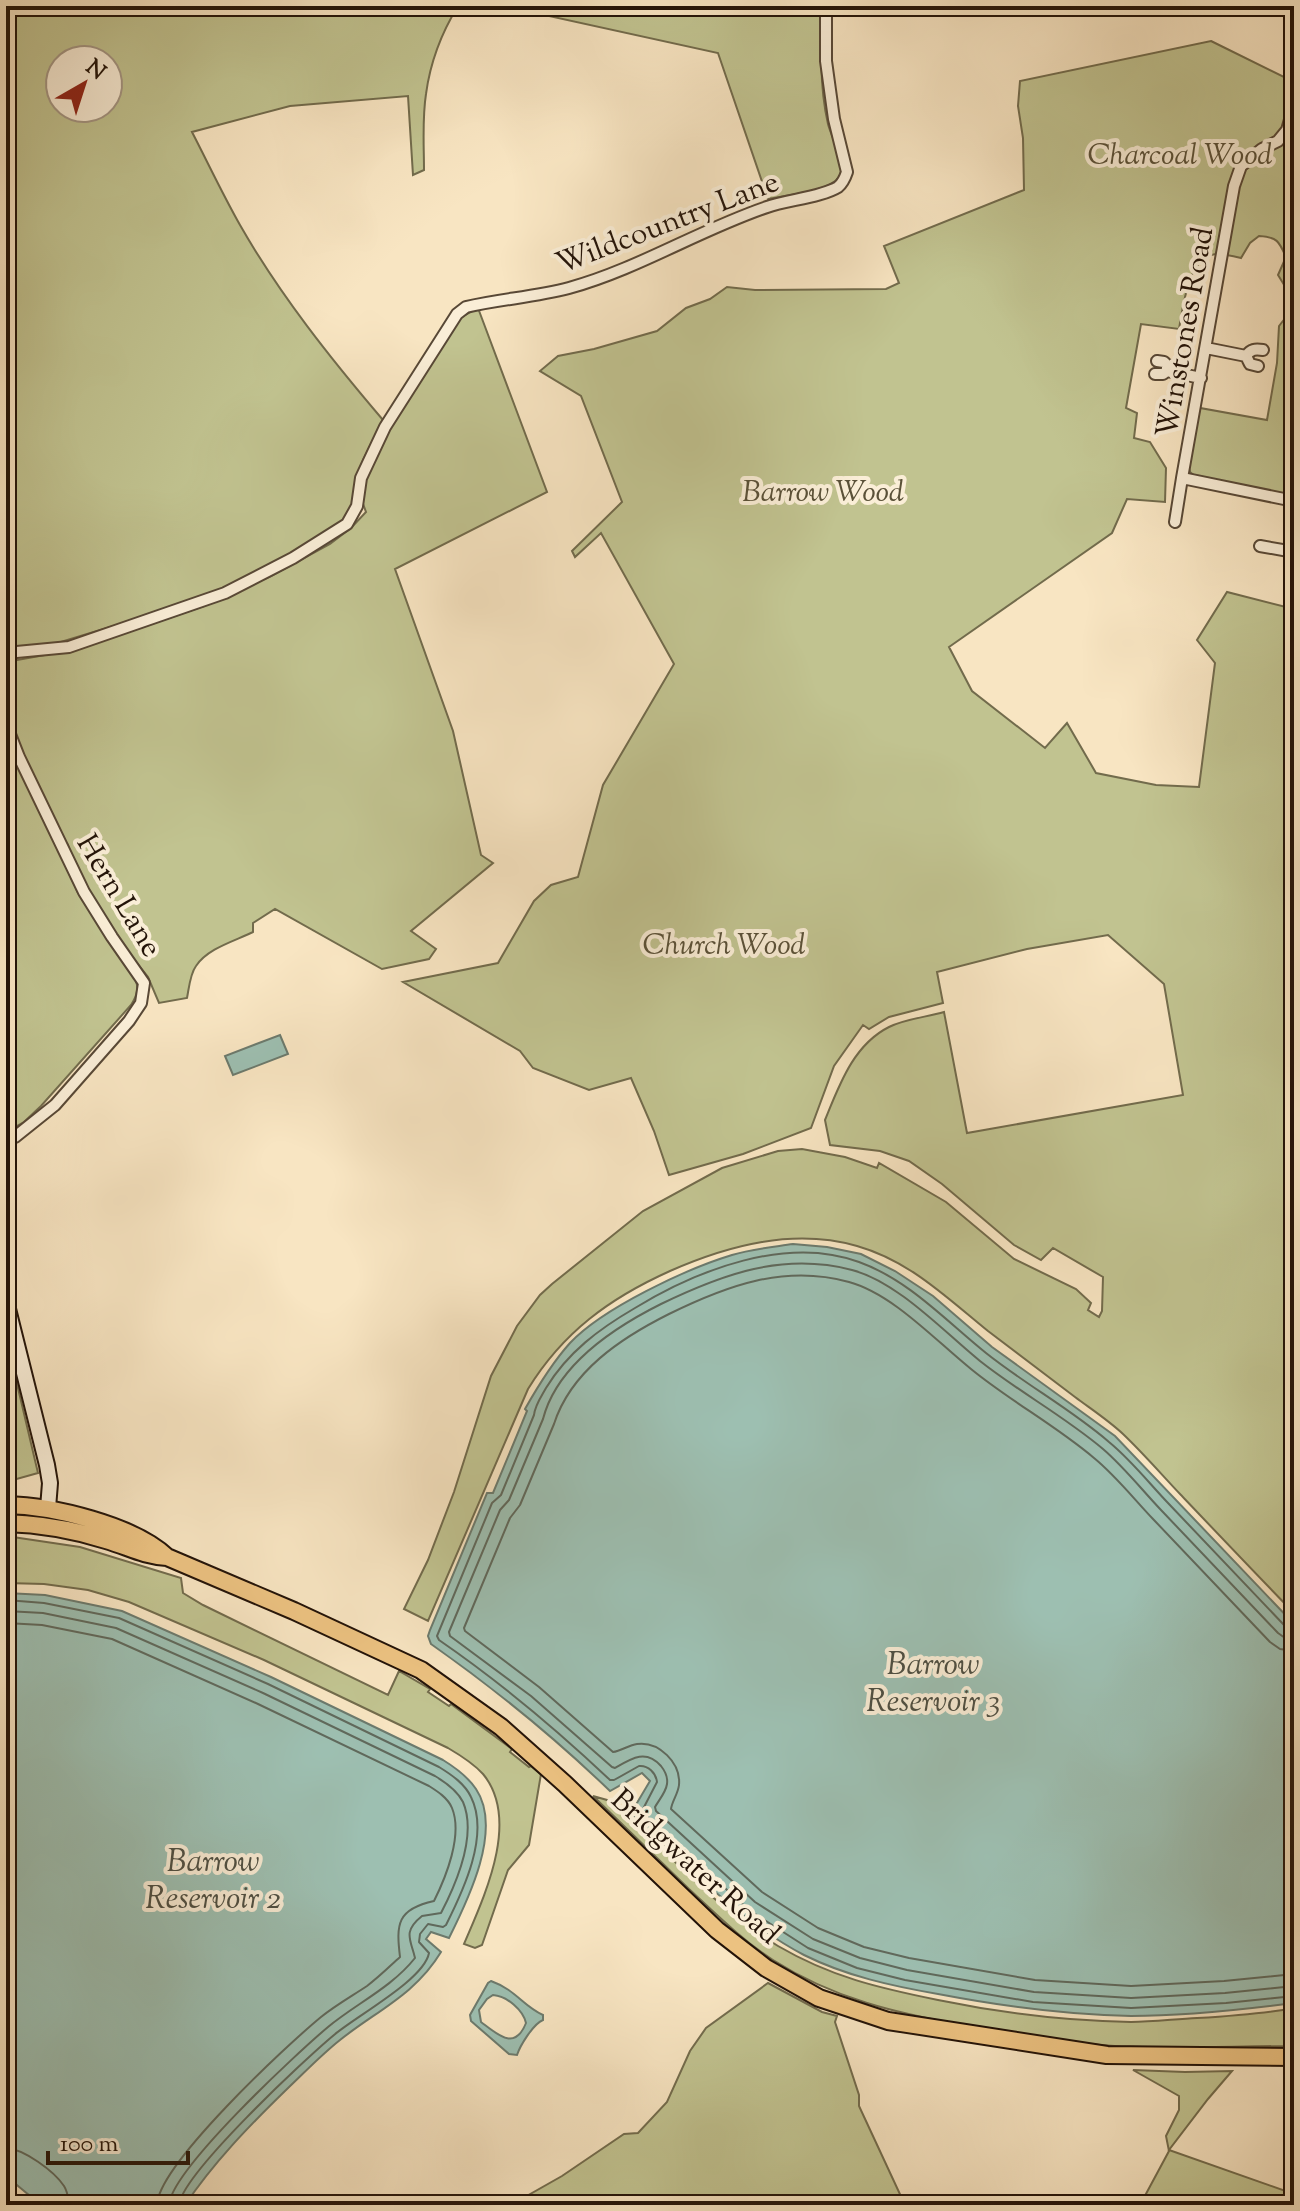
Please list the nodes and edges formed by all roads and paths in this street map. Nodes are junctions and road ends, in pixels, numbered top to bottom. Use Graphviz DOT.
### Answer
graph roads {
  1 [pos="826,6"];
  2 [pos="1284,6"];
  3 [pos="1294,10"];
  4 [pos="1294,106"];
  5 [pos="1206,348"];
  6 [pos="1263,350"];
  7 [pos="1246,356"];
  8 [pos="1157,361"];
  9 [pos="1258,366"];
  10 [pos="1167,371"];
  11 [pos="1155,374"];
  12 [pos="1201,378"];
  13 [pos="1182,478"];
  14 [pos="1294,501"];
  15 [pos="1175,522"];
  16 [pos="1260,546"];
  17 [pos="1294,552"];
  18 [pos="6,653"];
  19 [pos="6,724"];
  20 [pos="6,1139"];
  21 [pos="6,1301"];
  22 [pos="6,1505"];
  23 [pos="48,1508"];
  24 [pos="30,1524"];
  25 [pos="6,1525"];
  26 [pos="84,1535"];
  27 [pos="167,1557"];
  28 [pos="1294,2057"];
  1 -- 18 [label="street, Wildcountry Lane"];
  2 -- 3 [label="street"];
  4 -- 5 [label="street, Winstones Road"];
  5 -- 7 [label="street"];
  5 -- 12 [label="street, Winstones Road"];
  6 -- 7 [label="street"];
  7 -- 9 [label="street"];
  8 -- 10 [label="street"];
  10 -- 11 [label="street"];
  10 -- 12 [label="street"];
  12 -- 13 [label="street, Winstones Road"];
  13 -- 14 [label="street, Winstones Road"];
  13 -- 15 [label="street"];
  16 -- 17 [label="street"];
  19 -- 20 [label="street, Hern Lane"];
  21 -- 23 [label="main road"];
  22 -- 23 [label="highway, Bridgwater Road"];
  23 -- 24 [label="highway"];
  23 -- 26 [label="highway"];
  23 -- 27 [label="highway, Bridgwater Road"];
  24 -- 25 [label="highway, Bridgwater Road"];
  24 -- 26 [label="highway, Bridgwater Road"];
  25 -- 26 [label="highway"];
  26 -- 27 [label="highway, Bridgwater Road"];
  27 -- 28 [label="highway, Bridgwater Road"];
}
